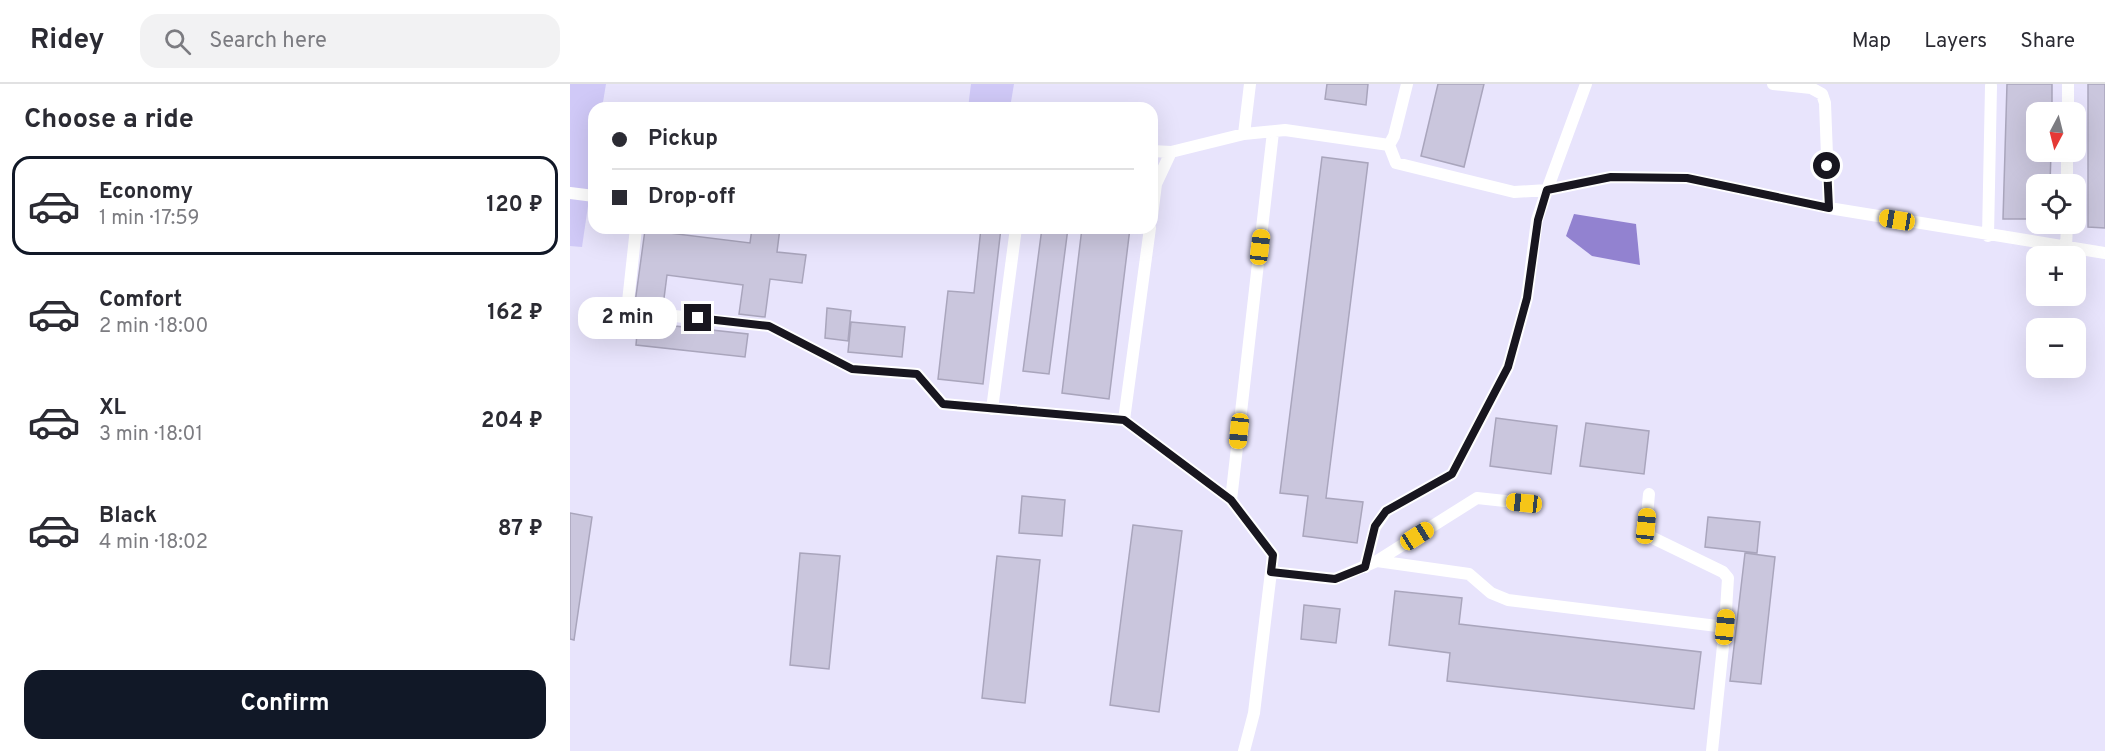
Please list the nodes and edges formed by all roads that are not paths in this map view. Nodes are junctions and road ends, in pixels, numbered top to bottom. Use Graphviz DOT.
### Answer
graph roads {
  1 [pos="1250,84"];
  2 [pos="1407,84"];
  3 [pos="1587,84"];
  4 [pos="1773,84"];
  5 [pos="2068,84"];
  6 [pos="1991,86"];
  7 [pos="2068,102"];
  8 [pos="1273,132"];
  9 [pos="1244,134"];
  10 [pos="1389,145"];
  11 [pos="1158,151"];
  12 [pos="1171,152"];
  13 [pos="1158,180"];
  14 [pos="1547,190"];
  15 [pos="570,193"];
  16 [pos="588,195"];
  17 [pos="1829,208"];
  18 [pos="635,234"];
  19 [pos="1015,234"];
  20 [pos="1149,234"];
  21 [pos="1988,236"];
  22 [pos="2053,246"];
  23 [pos="2086,251"];
  24 [pos="2105,253"];
  25 [pos="993,409"];
  26 [pos="1124,420"];
  27 [pos="1649,494"];
  28 [pos="1231,500"];
  29 [pos="1524,503"];
  30 [pos="1377,561"];
  31 [pos="1365,567"];
  32 [pos="1271,572"];
  33 [pos="1725,627"];
  34 [pos="1244,751"];
  35 [pos="1712,751"];
  1 -- 9 [label="lane"];
  2 -- 10 [label="lane"];
  3 -- 14 [label="lane"];
  4 -- 17 [label="lane"];
  5 -- 7 [label="lane"];
  6 -- 21 [label="lane"];
  8 -- 9 [label="lane"];
  8 -- 10 [label="lane"];
  8 -- 28 [label="lane"];
  9 -- 12 [label="lane"];
  10 -- 14 [label="lane"];
  11 -- 12 [label="lane"];
  12 -- 13 [label="lane"];
  14 -- 17 [label="lane"];
  14 -- 31 [label="lane"];
  15 -- 16 [label="lane"];
  17 -- 21 [label="lane"];
  18 -- 25 [label="lane"];
  19 -- 25 [label="lane"];
  20 -- 26 [label="lane"];
  21 -- 22 [label="lane"];
  23 -- 24 [label="lane"];
  25 -- 26 [label="lane"];
  26 -- 28 [label="lane"];
  27 -- 33 [label="lane"];
  28 -- 32 [label="lane"];
  29 -- 30 [label="lane"];
  30 -- 31 [label="lane"];
  30 -- 33 [label="lane"];
  31 -- 32 [label="lane"];
  32 -- 34 [label="lane"];
  33 -- 35 [label="lane"];
}
